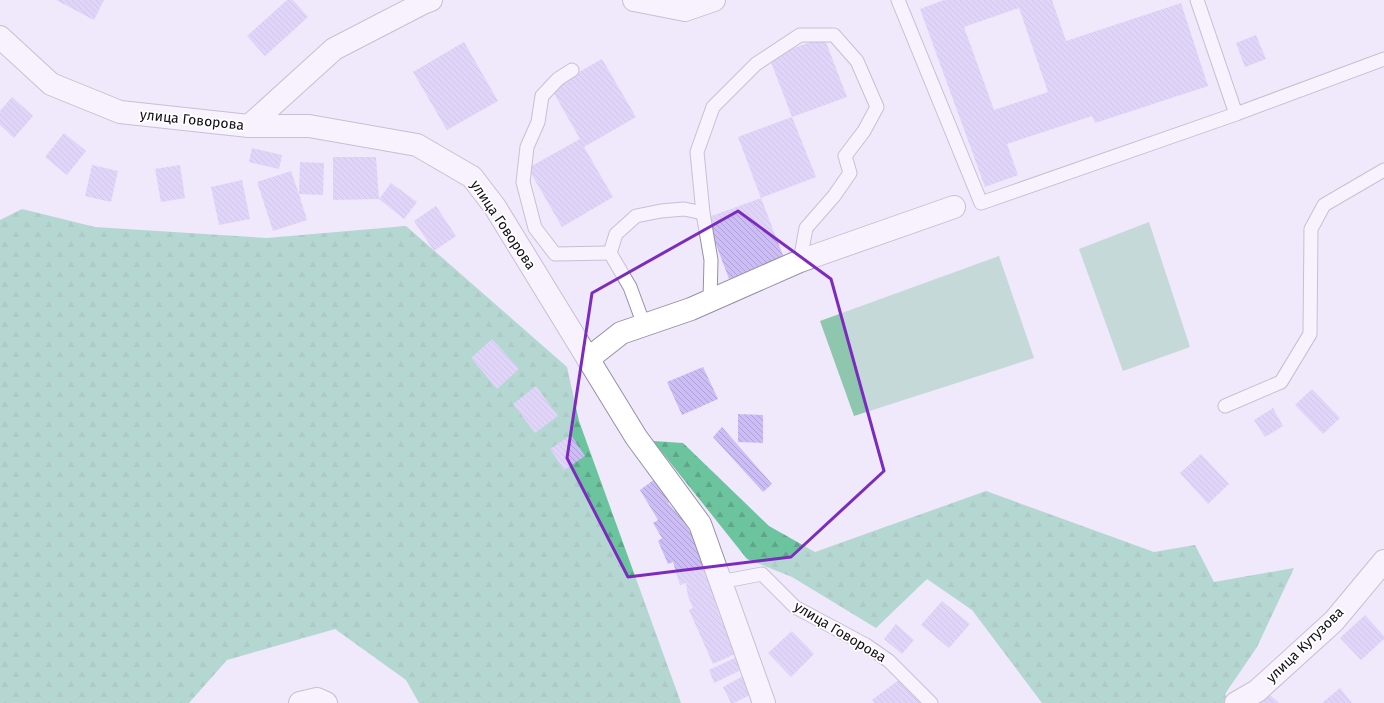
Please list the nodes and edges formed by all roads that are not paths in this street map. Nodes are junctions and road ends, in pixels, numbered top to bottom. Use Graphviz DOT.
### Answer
graph roads {
  1 [pos="431,0"];
  2 [pos="634,0"];
  3 [pos="714,0"];
  4 [pos="898,0"];
  5 [pos="1197,0"];
  6 [pos="0,38"];
  7 [pos="1384,59"];
  8 [pos="572,70"];
  9 [pos="1236,114"];
  10 [pos="249,126"];
  11 [pos="1384,170"];
  12 [pos="954,207"];
  13 [pos="703,213"];
  14 [pos="610,253"];
  15 [pos="800,261"];
  16 [pos="710,300"];
  17 [pos="644,325"];
  18 [pos="588,359"];
  19 [pos="1225,406"];
  20 [pos="1384,560"];
  21 [pos="720,582"];
  22 [pos="300,703"];
  23 [pos="326,703"];
  24 [pos="764,703"];
  25 [pos="931,703"];
  26 [pos="1236,703"];
  1 -- 10 [label="street"];
  2 -- 3 [label="street"];
  4 -- 9 [label="lane"];
  5 -- 9 [label="lane"];
  6 -- 10 [label="street, улица Говорова"];
  7 -- 9 [label="lane"];
  8 -- 14 [label="lane"];
  10 -- 18 [label="street, улица Говорова"];
  11 -- 19 [label="lane"];
  12 -- 15 [label="street"];
  13 -- 14 [label="lane"];
  13 -- 15 [label="lane"];
  13 -- 16 [label="lane"];
  14 -- 17 [label="lane"];
  15 -- 16 [label="street"];
  16 -- 17 [label="street"];
  17 -- 18 [label="street"];
  18 -- 21 [label="street, улица Говорова"];
  20 -- 26 [label="street, улица Кутузова"];
  21 -- 24 [label="street, улица Говорова"];
  21 -- 25 [label="lane, улица Говорова"];
  22 -- 23 [label="street"];
}
